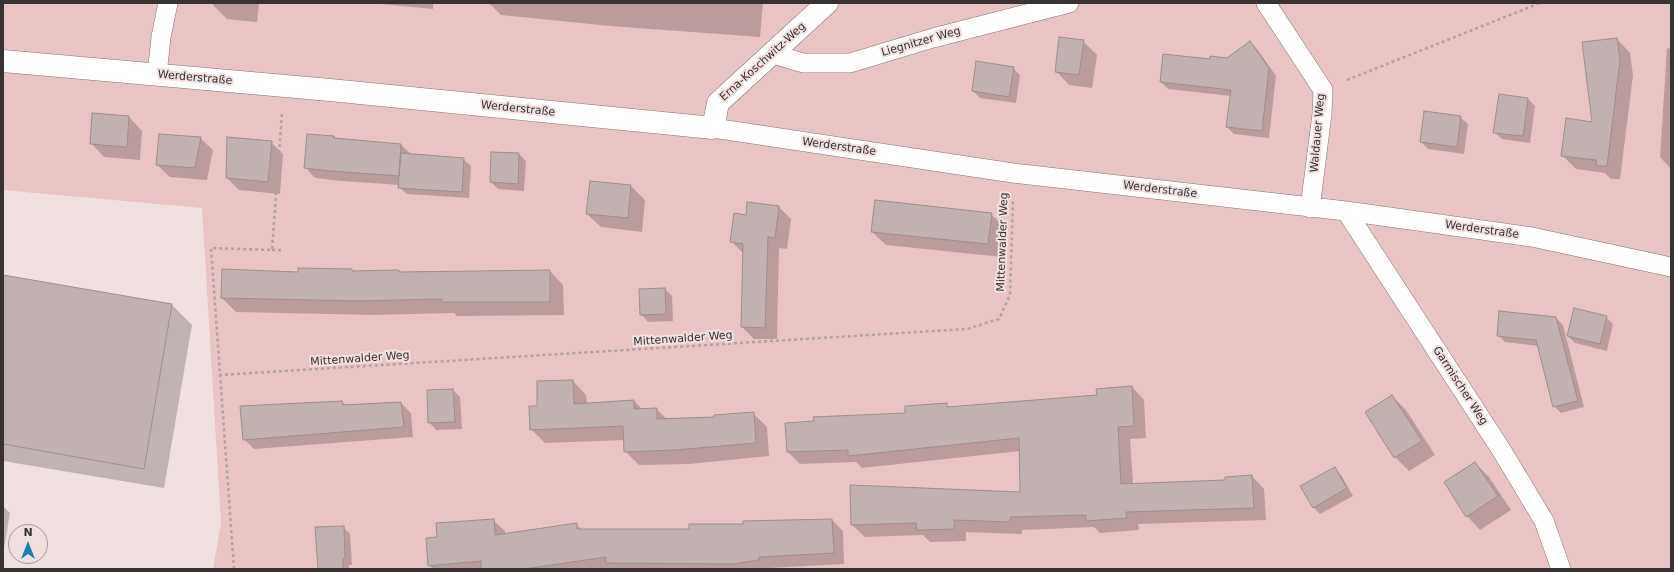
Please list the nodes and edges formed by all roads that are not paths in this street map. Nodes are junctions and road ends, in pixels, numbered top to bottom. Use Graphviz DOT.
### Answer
graph roads {
  1 [pos="168,3"];
  2 [pos="827,3"];
  3 [pos="1069,3"];
  4 [pos="1266,3"];
  5 [pos="773,54"];
  6 [pos="3,62"];
  7 [pos="157,75"];
  8 [pos="713,128"];
  9 [pos="1310,208"];
  10 [pos="1346,211"];
  11 [pos="1671,267"];
  12 [pos="1560,569"];
  1 -- 7 [label="lane"];
  2 -- 5 [label="street, Erna-Koschwitz-Weg"];
  3 -- 5 [label="lane, Liegnitzer Weg"];
  4 -- 9 [label="lane, Waldauer Weg"];
  5 -- 8 [label="street, Erna-Koschwitz-Weg"];
  6 -- 7 [label="street, Werderstraße"];
  7 -- 8 [label="street, Werderstraße"];
  8 -- 9 [label="lane, Werderstraße"];
  9 -- 10 [label="lane, Werderstraße"];
  10 -- 11 [label="lane, Werderstraße"];
  10 -- 12 [label="lane, Garmischer Weg"];
}
